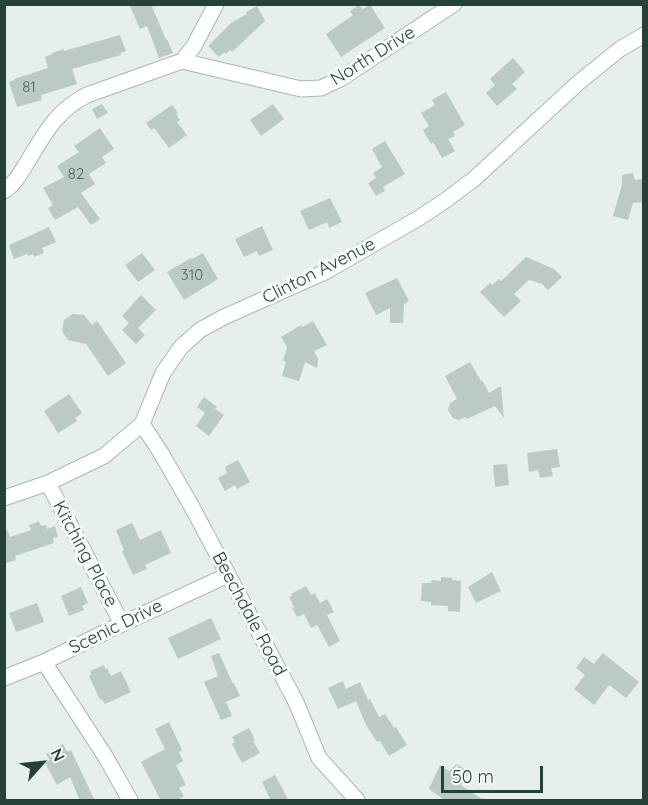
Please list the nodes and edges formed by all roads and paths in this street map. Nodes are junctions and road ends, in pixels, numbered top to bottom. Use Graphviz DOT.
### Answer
graph roads {
  1 [pos="216,4"];
  2 [pos="454,4"];
  3 [pos="644,35"];
  4 [pos="182,61"];
  5 [pos="4,191"];
  6 [pos="142,424"];
  7 [pos="48,483"];
  8 [pos="4,498"];
  9 [pos="228,575"];
  10 [pos="122,624"];
  11 [pos="44,662"];
  12 [pos="4,678"];
  13 [pos="130,801"];
  14 [pos="357,801"];
  1 -- 4 [label="street"];
  2 -- 4 [label="street, North Drive"];
  3 -- 6 [label="street, Clinton Avenue"];
  4 -- 5 [label="street"];
  6 -- 7 [label="street, Clinton Avenue"];
  6 -- 9 [label="street, Beechdale Road"];
  7 -- 8 [label="street, Clinton Avenue"];
  7 -- 10 [label="street, Kitching Place"];
  9 -- 10 [label="street, Scenic Drive"];
  9 -- 14 [label="street, Beechdale Road"];
  10 -- 11 [label="street, Scenic Drive"];
  11 -- 12 [label="street, Scenic Drive"];
  11 -- 13 [label="street"];
}
